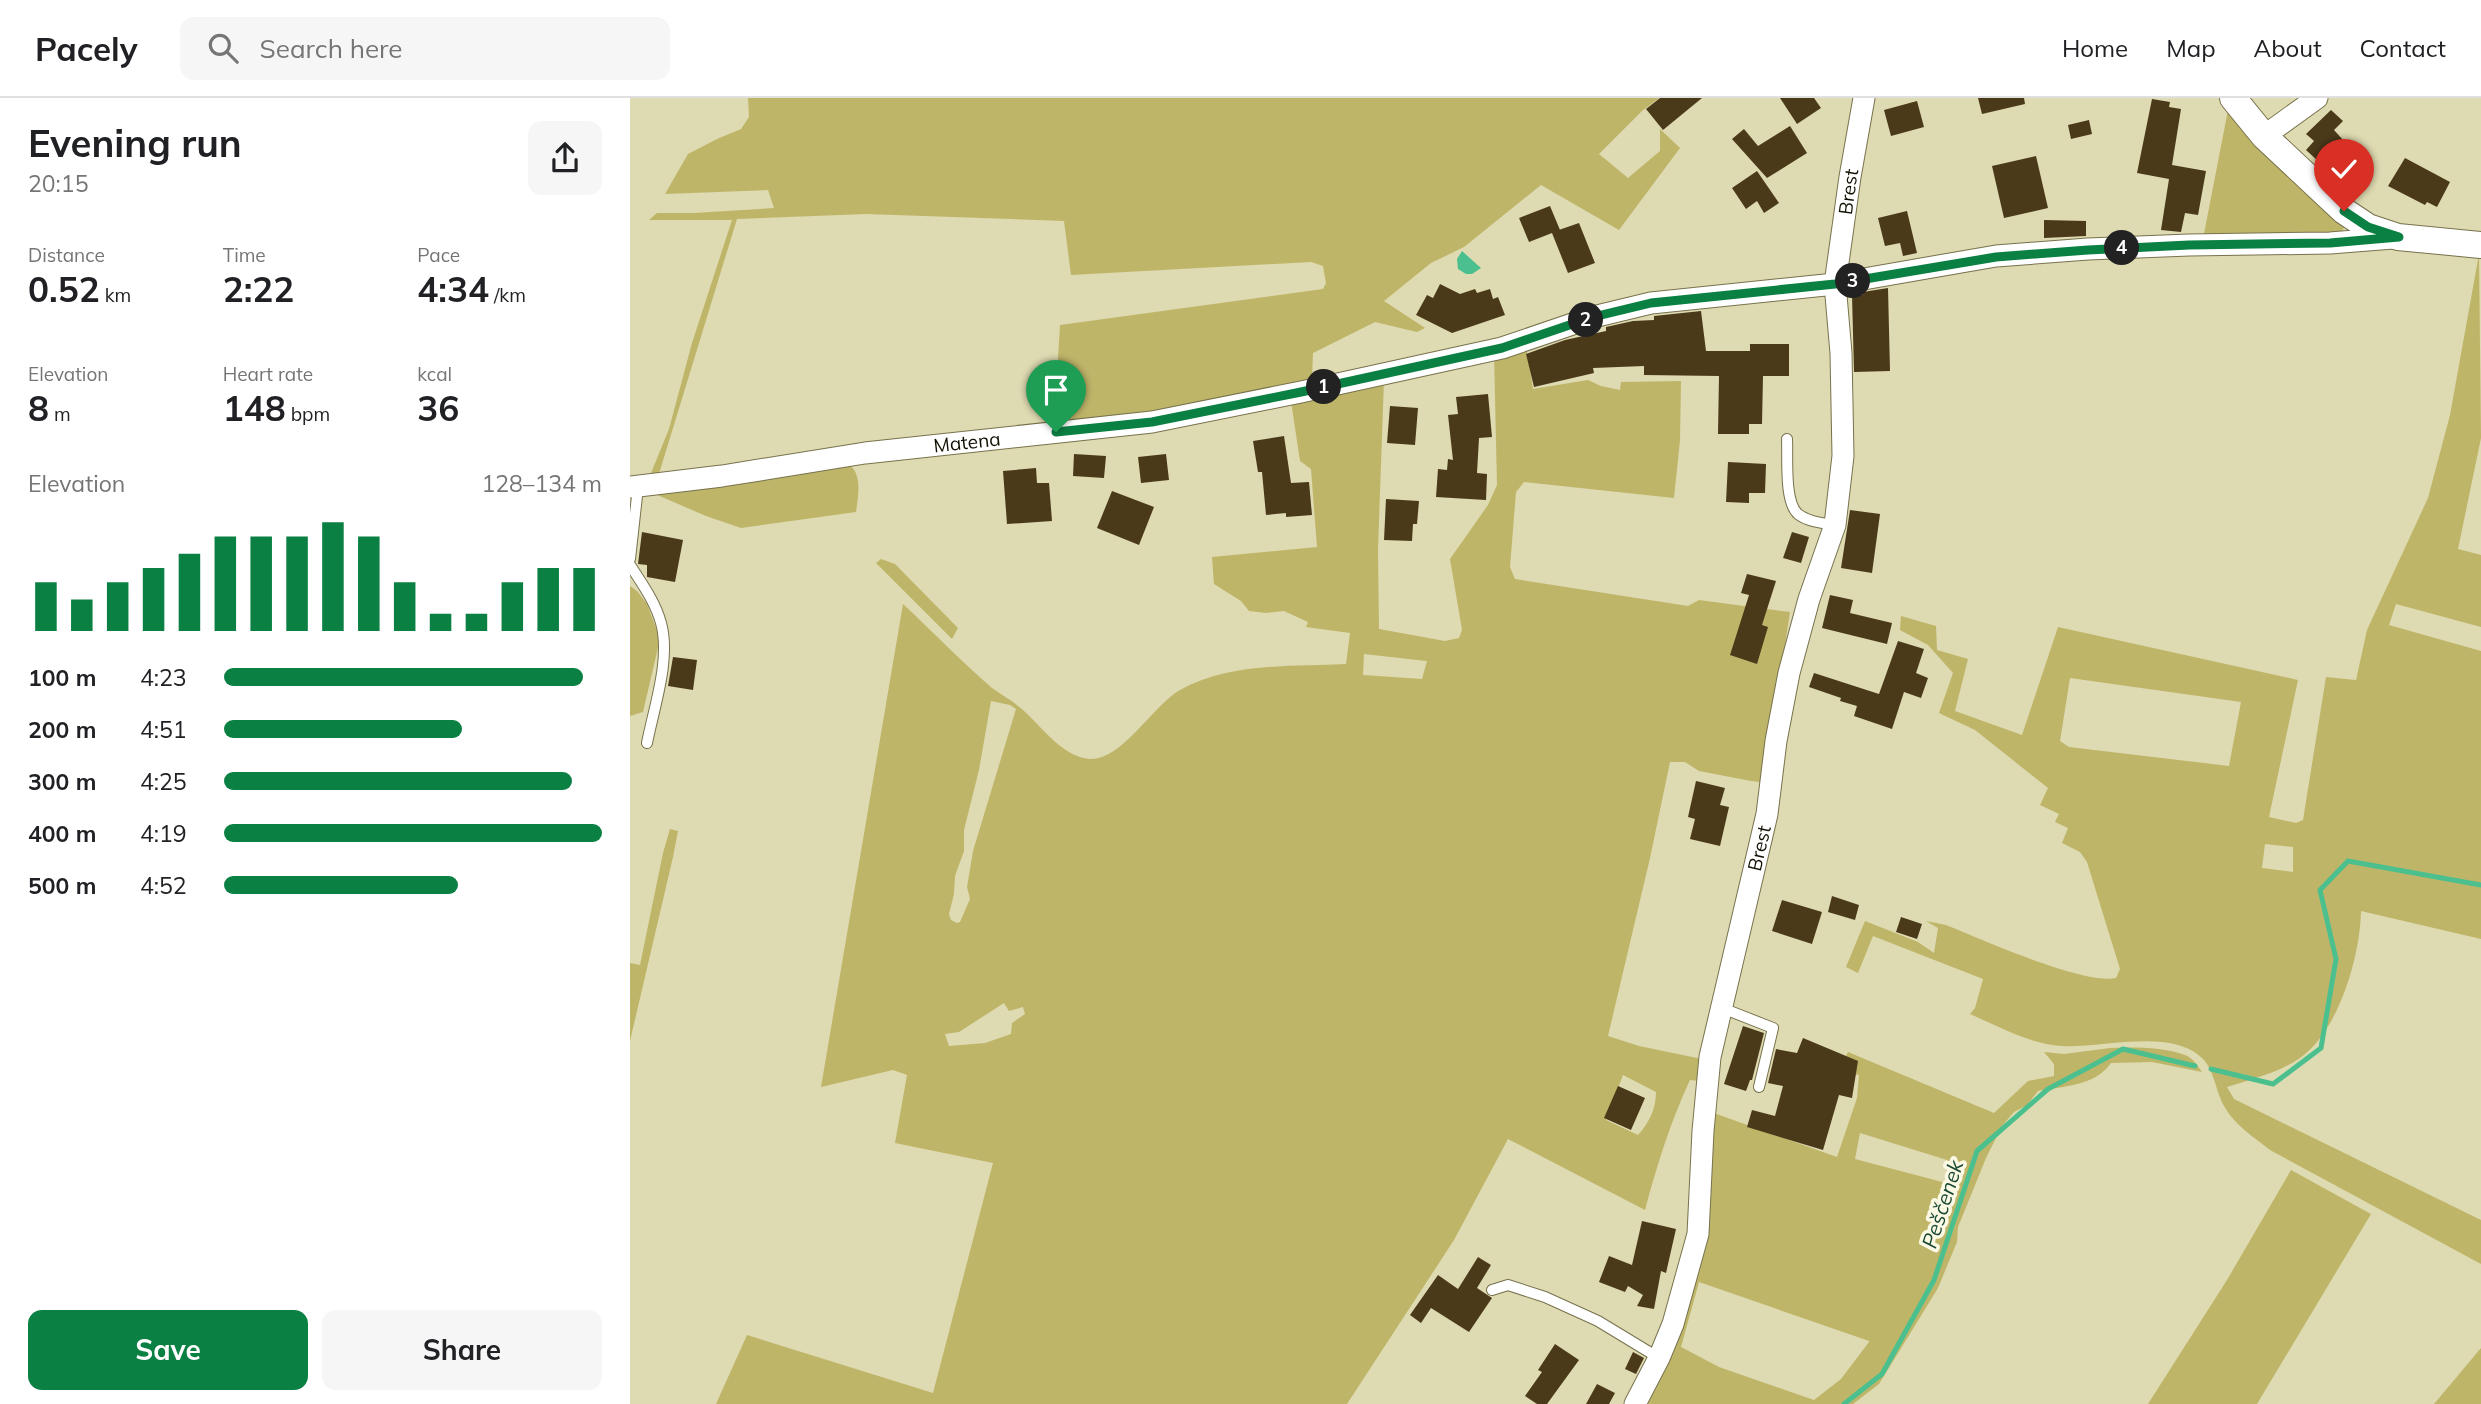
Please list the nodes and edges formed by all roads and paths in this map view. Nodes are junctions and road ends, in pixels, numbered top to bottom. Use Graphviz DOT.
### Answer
graph roads {
  1 [pos="1864,98"];
  2 [pos="2233,98"];
  3 [pos="2317,98"];
  4 [pos="2264,136"];
  5 [pos="2399,237"];
  6 [pos="2481,245"];
  7 [pos="1835,284"];
  8 [pos="1787,439"];
  9 [pos="634,487"];
  10 [pos="1835,525"];
  11 [pos="630,559"];
  12 [pos="630,565"];
  13 [pos="647,743"];
  14 [pos="1722,1008"];
  15 [pos="1759,1087"];
  16 [pos="1492,1290"];
  17 [pos="1659,1358"];
  18 [pos="1635,1404"];
  1 -- 7 [label="street, Brest"];
  2 -- 4 [label="street"];
  3 -- 4 [label="street"];
  4 -- 5 [label="street"];
  5 -- 6 [label="street"];
  5 -- 7 [label="street"];
  7 -- 9 [label="street, Matena"];
  7 -- 10 [label="street, Brest"];
  8 -- 10 [label="lane"];
  9 -- 11 [label="lane"];
  10 -- 14 [label="street, Brest"];
  12 -- 13 [label="lane"];
  14 -- 15 [label="lane"];
  14 -- 17 [label="street, Brest"];
  16 -- 17 [label="lane"];
  17 -- 18 [label="street, Brest"];
}
